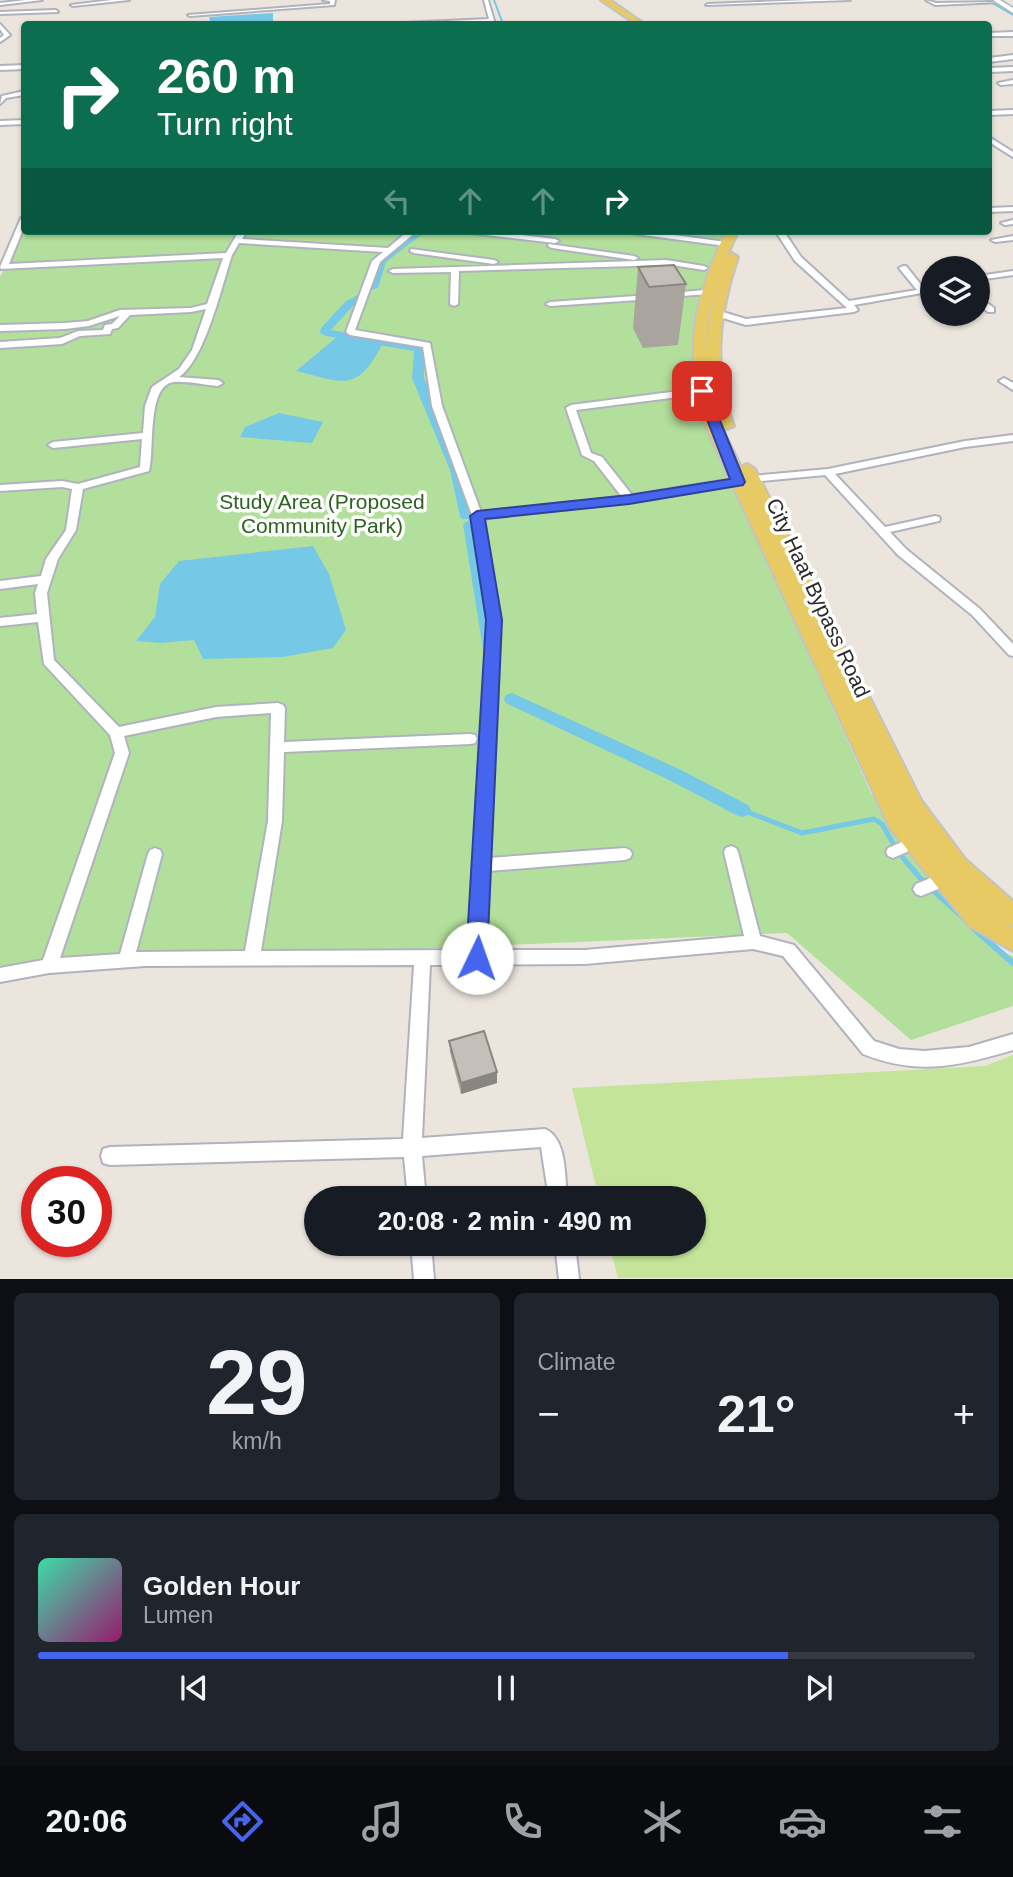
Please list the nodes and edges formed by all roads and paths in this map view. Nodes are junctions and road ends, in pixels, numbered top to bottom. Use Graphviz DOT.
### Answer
graph roads {
  1 [pos="40,0"];
  2 [pos="127,0"];
  3 [pos="165,0"];
  4 [pos="189,0"];
  5 [pos="325,0"];
  6 [pos="486,0"];
  7 [pos="596,0"];
  8 [pos="605,0"];
  9 [pos="848,0"];
  10 [pos="928,0"];
  11 [pos="1013,0"];
  12 [pos="997,1"];
  13 [pos="0,4"];
  14 [pos="73,5"];
  15 [pos="708,5"];
  16 [pos="56,10"];
  17 [pos="1013,11"];
  18 [pos="0,13"];
  19 [pos="190,15"];
  20 [pos="189,21"];
  21 [pos="492,21"];
  22 [pos="626,21"];
  23 [pos="636,21"];
  24 [pos="0,25"];
  25 [pos="1013,34"];
  26 [pos="992,35"];
  27 [pos="0,40"];
  28 [pos="1013,51"];
  29 [pos="994,52"];
  30 [pos="1013,57"];
  31 [pos="992,60"];
  32 [pos="21,67"];
  33 [pos="0,68"];
  34 [pos="1013,69"];
  35 [pos="992,70"];
  36 [pos="1013,82"];
  37 [pos="1001,83"];
  38 [pos="21,94"];
  39 [pos="0,102"];
  40 [pos="992,103"];
  41 [pos="1010,112"];
  42 [pos="992,113"];
  43 [pos="21,122"];
  44 [pos="0,123"];
  45 [pos="992,141"];
  46 [pos="1013,155"];
  47 [pos="1013,209"];
  48 [pos="992,211"];
  49 [pos="21,227"];
  50 [pos="408,235"];
  51 [pos="494,235"];
  52 [pos="559,235"];
  53 [pos="712,235"];
  54 [pos="782,235"];
  55 [pos="240,236"];
  56 [pos="733,236"];
  57 [pos="1013,238"];
  58 [pos="995,240"];
  59 [pos="553,244"];
  60 [pos="390,250"];
  61 [pos="414,251"];
  62 [pos="228,254"];
  63 [pos="671,263"];
  64 [pos="528,267"];
  65 [pos="540,267"];
  66 [pos="704,268"];
  67 [pos="903,268"];
  68 [pos="455,269"];
  69 [pos="2,271"];
  70 [pos="393,271"];
  71 [pos="1013,274"];
  72 [pos="990,277"];
  73 [pos="920,288"];
  74 [pos="920,289"];
  75 [pos="706,292"];
  76 [pos="454,304"];
  77 [pos="550,304"];
  78 [pos="848,304"];
  79 [pos="210,306"];
  80 [pos="127,313"];
  81 [pos="716,313"];
  82 [pos="0,328"];
  83 [pos="0,345"];
  84 [pos="172,379"];
  85 [pos="218,383"];
  86 [pos="702,391"];
  87 [pos="148,435"];
  88 [pos="1013,438"];
  89 [pos="53,445"];
  90 [pos="828,472"];
  91 [pos="745,481"];
  92 [pos="78,487"];
  93 [pos="0,488"];
  94 [pos="629,499"];
  95 [pos="477,516"];
  96 [pos="935,519"];
  97 [pos="881,531"];
  98 [pos="45,579"];
  99 [pos="0,585"];
  100 [pos="43,617"];
  101 [pos="0,622"];
  102 [pos="1013,652"];
  103 [pos="116,733"];
  104 [pos="470,739"];
  105 [pos="278,747"];
  106 [pos="731,852"];
  107 [pos="155,855"];
  108 [pos="625,855"];
  109 [pos="481,865"];
  110 [pos="1013,914"];
  111 [pos="1013,940"];
  112 [pos="753,942"];
  113 [pos="477,958"];
  114 [pos="252,959"];
  115 [pos="422,959"];
  116 [pos="127,960"];
  117 [pos="49,966"];
  118 [pos="0,975"];
  119 [pos="1013,1042"];
  120 [pos="412,1148"];
  121 [pos="110,1156"];
  122 [pos="416,1186"];
  123 [pos="556,1186"];
  124 [pos="422,1256"];
  125 [pos="566,1256"];
  126 [pos="424,1279"];
  127 [pos="569,1279"];
  1 -- 13 [label="street"];
  2 -- 14 [label="street"];
  3 -- 4 [label="street"];
  4 -- 19 [label="street"];
  5 -- 19 [label="street"];
  6 -- 21 [label="street"];
  7 -- 22 [label="main road"];
  8 -- 23 [label="main road"];
  9 -- 15 [label="street"];
  10 -- 12 [label="street"];
  11 -- 12 [label="street"];
  12 -- 17 [label="street"];
  16 -- 18 [label="street"];
  19 -- 20 [label="street"];
  24 -- 27 [label="street"];
  25 -- 26 [label="street"];
  28 -- 29 [label="street"];
  30 -- 31 [label="street"];
  32 -- 33 [label="street"];
  34 -- 35 [label="street"];
  36 -- 37 [label="street"];
  38 -- 39 [label="street"];
  40 -- 41 [label="street"];
  41 -- 42 [label="street"];
  43 -- 44 [label="street"];
  45 -- 46 [label="street"];
  47 -- 48 [label="street"];
  49 -- 69 [label="street"];
  50 -- 60 [label="street"];
  51 -- 59 [label="street"];
  52 -- 59 [label="street"];
  53 -- 56 [label="street"];
  54 -- 78 [label="street"];
  55 -- 60 [label="street"];
  55 -- 62 [label="street"];
  56 -- 75 [label="main road, City Haat Bypass Road"];
  56 -- 81 [label="main road, City Haat Bypass Road"];
  57 -- 58 [label="street"];
  59 -- 63 [label="street"];
  59 -- 65 [label="street"];
  60 -- 95 [label="street"];
  61 -- 64 [label="street"];
  62 -- 69 [label="street"];
  62 -- 79 [label="street"];
  63 -- 65 [label="street"];
  63 -- 66 [label="street"];
  64 -- 65 [label="street"];
  64 -- 68 [label="street"];
  67 -- 73 [label="street"];
  68 -- 70 [label="street"];
  68 -- 76 [label="street"];
  71 -- 72 [label="street"];
  74 -- 78 [label="street"];
  75 -- 77 [label="street"];
  75 -- 86 [label="main road, City Haat Bypass Road"];
  78 -- 81 [label="street"];
  79 -- 80 [label="street"];
  79 -- 84 [label="street"];
  80 -- 82 [label="street"];
  80 -- 83 [label="street"];
  81 -- 91 [label="main road, City Haat Bypass Road"];
  84 -- 85 [label="street"];
  84 -- 87 [label="street"];
  86 -- 91 [label="main road, City Haat Bypass Road"];
  86 -- 94 [label="street"];
  87 -- 89 [label="street"];
  87 -- 92 [label="street"];
  88 -- 90 [label="street"];
  90 -- 91 [label="street"];
  90 -- 97 [label="street"];
  91 -- 94 [label="street"];
  91 -- 110 [label="main road, City Haat Bypass Road"];
  91 -- 111 [label="main road, City Haat Bypass Road"];
  92 -- 93 [label="street"];
  92 -- 98 [label="street"];
  94 -- 95 [label="street"];
  95 -- 109 [label="street"];
  96 -- 97 [label="street"];
  97 -- 102 [label="street"];
  98 -- 99 [label="street"];
  98 -- 100 [label="street"];
  100 -- 101 [label="street"];
  100 -- 103 [label="street"];
  103 -- 105 [label="street"];
  103 -- 117 [label="street"];
  104 -- 105 [label="street"];
  105 -- 114 [label="street"];
  106 -- 112 [label="street"];
  107 -- 116 [label="street"];
  108 -- 109 [label="street"];
  109 -- 113 [label="street"];
  112 -- 113 [label="street"];
  112 -- 119 [label="street"];
  113 -- 115 [label="street"];
  114 -- 115 [label="street"];
  114 -- 116 [label="street"];
  115 -- 120 [label="street"];
  116 -- 117 [label="street"];
  117 -- 118 [label="street"];
  120 -- 121 [label="street"];
  120 -- 122 [label="street"];
  120 -- 123 [label="street"];
  124 -- 126 [label="street"];
  125 -- 127 [label="street"];
}
